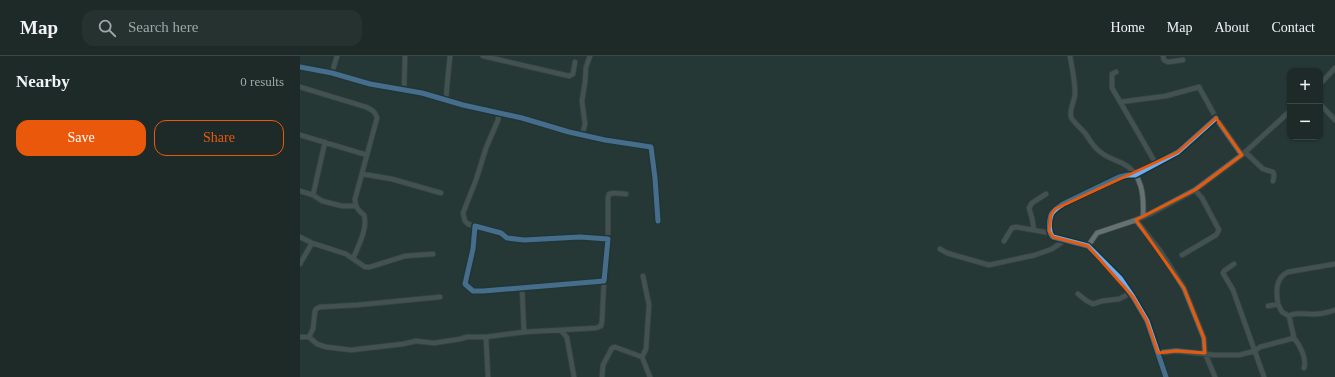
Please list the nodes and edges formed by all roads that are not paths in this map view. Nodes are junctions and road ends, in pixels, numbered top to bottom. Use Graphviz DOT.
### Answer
graph roads {
  1 [pos="337,56"];
  2 [pos="405,56"];
  3 [pos="450,56"];
  4 [pos="483,56"];
  5 [pos="590,56"];
  6 [pos="1070,56"];
  7 [pos="1163,56"];
  8 [pos="1183,60"];
  9 [pos="575,62"];
  10 [pos="300,67"];
  11 [pos="1335,68"];
  12 [pos="1116,72"];
  13 [pos="332,73"];
  14 [pos="1323,81"];
  15 [pos="300,88"];
  16 [pos="404,89"];
  17 [pos="446,100"];
  18 [pos="1120,102"];
  19 [pos="1323,107"];
  20 [pos="499,113"];
  21 [pos="1287,114"];
  22 [pos="1216,118"];
  23 [pos="1335,120"];
  24 [pos="300,135"];
  25 [pos="582,135"];
  26 [pos="325,142"];
  27 [pos="1244,153"];
  28 [pos="367,155"];
  29 [pos="1156,164"];
  30 [pos="362,174"];
  31 [pos="1135,175"];
  32 [pos="1273,181"];
  33 [pos="1195,190"];
  34 [pos="300,191"];
  35 [pos="441,193"];
  36 [pos="626,194"];
  37 [pos="1046,194"];
  38 [pos="313,195"];
  39 [pos="355,206"];
  40 [pos="1143,217"];
  41 [pos="1136,220"];
  42 [pos="658,221"];
  43 [pos="475,226"];
  44 [pos="1034,230"];
  45 [pos="1050,233"];
  46 [pos="300,237"];
  47 [pos="608,239"];
  48 [pos="1065,240"];
  49 [pos="1004,241"];
  50 [pos="312,243"];
  51 [pos="1088,246"];
  52 [pos="940,249"];
  53 [pos="433,254"];
  54 [pos="1182,255"];
  55 [pos="353,259"];
  56 [pos="300,264"];
  57 [pos="1234,264"];
  58 [pos="1335,264"];
  59 [pos="643,276"];
  60 [pos="604,281"];
  61 [pos="522,288"];
  62 [pos="1131,293"];
  63 [pos="1078,294"];
  64 [pos="440,297"];
  65 [pos="1278,304"];
  66 [pos="1268,306"];
  67 [pos="1335,310"];
  68 [pos="1289,316"];
  69 [pos="559,330"];
  70 [pos="524,332"];
  71 [pos="300,337"];
  72 [pos="309,337"];
  73 [pos="486,337"];
  74 [pos="1294,338"];
  75 [pos="1256,351"];
  76 [pos="1205,353"];
  77 [pos="1158,354"];
  78 [pos="642,357"];
  79 [pos="1304,368"];
  80 [pos="488,377"];
  81 [pos="574,377"];
  82 [pos="602,377"];
  83 [pos="650,377"];
  84 [pos="1166,377"];
  85 [pos="1215,377"];
  86 [pos="1264,377"];
  1 -- 13 [label="street"];
  2 -- 16 [label="street"];
  3 -- 17 [label="street"];
  4 -- 9 [label="street"];
  5 -- 25 [label="street"];
  6 -- 31 [label="street"];
  7 -- 8 [label="street"];
  10 -- 13 [label="street"];
  11 -- 14 [label="street"];
  12 -- 18 [label="street"];
  13 -- 16 [label="street"];
  15 -- 28 [label="street"];
  16 -- 17 [label="street"];
  17 -- 20 [label="street"];
  18 -- 22 [label="street"];
  18 -- 29 [label="street"];
  19 -- 23 [label="street"];
  20 -- 25 [label="street"];
  20 -- 43 [label="street"];
  21 -- 27 [label="street"];
  22 -- 27 [label="street"];
  22 -- 29 [label="street"];
  24 -- 26 [label="street"];
  25 -- 42 [label="street"];
  26 -- 28 [label="street"];
  26 -- 38 [label="street"];
  27 -- 32 [label="street"];
  27 -- 33 [label="street"];
  28 -- 30 [label="street"];
  29 -- 31 [label="street"];
  30 -- 35 [label="street"];
  30 -- 39 [label="street"];
  31 -- 40 [label="street"];
  31 -- 45 [label="street"];
  33 -- 40 [label="street"];
  33 -- 54 [label="street"];
  34 -- 38 [label="street"];
  36 -- 47 [label="street"];
  37 -- 44 [label="street"];
  38 -- 39 [label="street"];
  39 -- 55 [label="street"];
  40 -- 41 [label="street"];
  41 -- 51 [label="street"];
  41 -- 76 [label="street"];
  43 -- 47 [label="street"];
  43 -- 61 [label="street"];
  44 -- 45 [label="street"];
  44 -- 49 [label="street"];
  45 -- 48 [label="street"];
  46 -- 50 [label="street"];
  47 -- 60 [label="street"];
  48 -- 51 [label="street"];
  48 -- 52 [label="street"];
  50 -- 55 [label="street"];
  50 -- 56 [label="street"];
  51 -- 62 [label="street"];
  53 -- 55 [label="street"];
  57 -- 75 [label="street"];
  58 -- 65 [label="street"];
  59 -- 78 [label="street"];
  60 -- 61 [label="street"];
  60 -- 69 [label="street"];
  61 -- 70 [label="street"];
  62 -- 63 [label="street"];
  62 -- 77 [label="street"];
  64 -- 72 [label="street"];
  65 -- 66 [label="street"];
  65 -- 68 [label="street"];
  67 -- 68 [label="street"];
  68 -- 74 [label="street"];
  69 -- 70 [label="street"];
  69 -- 81 [label="street"];
  70 -- 73 [label="street"];
  71 -- 72 [label="street"];
  72 -- 73 [label="street"];
  73 -- 80 [label="street"];
  74 -- 75 [label="street"];
  74 -- 79 [label="street"];
  75 -- 76 [label="street"];
  75 -- 86 [label="street"];
  76 -- 77 [label="street"];
  76 -- 85 [label="street"];
  77 -- 84 [label="street"];
  78 -- 82 [label="street"];
  78 -- 83 [label="street"];
}
